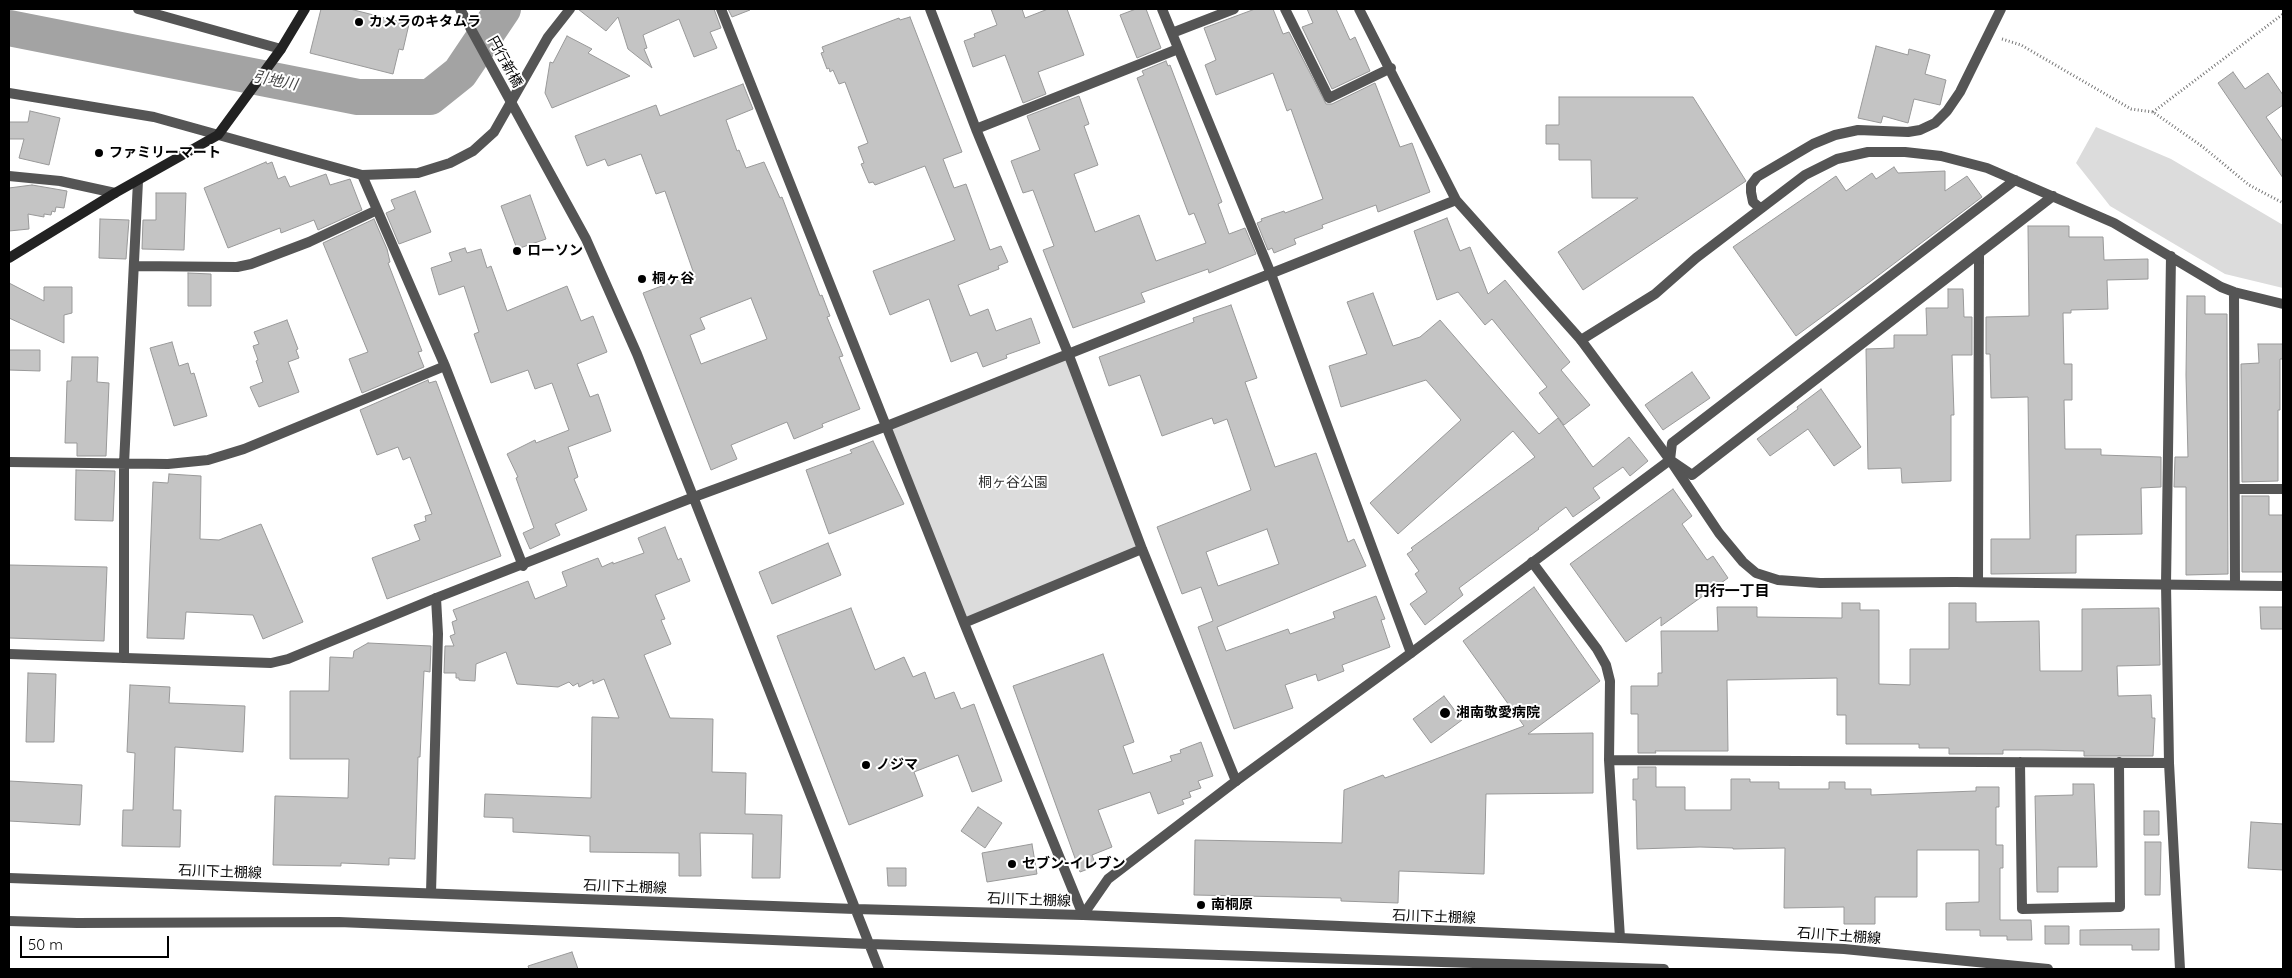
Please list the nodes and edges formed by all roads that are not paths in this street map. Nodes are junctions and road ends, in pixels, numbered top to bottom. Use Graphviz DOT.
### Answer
graph roads {
  1 [pos="138,9"];
  2 [pos="305,9"];
  3 [pos="460,9"];
  4 [pos="570,9"];
  5 [pos="722,9"];
  6 [pos="930,9"];
  7 [pos="1162,9"];
  8 [pos="1234,9"];
  9 [pos="1285,9"];
  10 [pos="1359,9"];
  11 [pos="2001,9"];
  12 [pos="166,12"];
  13 [pos="1172,33"];
  14 [pos="1178,49"];
  15 [pos="279,51"];
  16 [pos="1391,68"];
  17 [pos="9,93"];
  18 [pos="511,102"];
  19 [pos="976,129"];
  20 [pos="218,135"];
  21 [pos="9,176"];
  22 [pos="362,176"];
  23 [pos="138,180"];
  24 [pos="2015,180"];
  25 [pos="115,193"];
  26 [pos="2053,196"];
  27 [pos="1456,200"];
  28 [pos="1760,208"];
  29 [pos="377,210"];
  30 [pos="1979,254"];
  31 [pos="2171,256"];
  32 [pos="9,258"];
  33 [pos="134,266"];
  34 [pos="1271,274"];
  35 [pos="2234,292"];
  36 [pos="2283,304"];
  37 [pos="1581,340"];
  38 [pos="1068,353"];
  39 [pos="445,366"];
  40 [pos="887,426"];
  41 [pos="1670,460"];
  42 [pos="9,462"];
  43 [pos="124,464"];
  44 [pos="2235,489"];
  45 [pos="2283,489"];
  46 [pos="694,497"];
  47 [pos="1142,549"];
  48 [pos="1532,562"];
  49 [pos="523,566"];
  50 [pos="1978,582"];
  51 [pos="2166,584"];
  52 [pos="2235,586"];
  53 [pos="2283,586"];
  54 [pos="436,598"];
  55 [pos="964,623"];
  56 [pos="1411,653"];
  57 [pos="9,654"];
  58 [pos="124,658"];
  59 [pos="1609,760"];
  60 [pos="2020,762"];
  61 [pos="2119,762"];
  62 [pos="2169,763"];
  63 [pos="1236,782"];
  64 [pos="9,878"];
  65 [pos="430,893"];
  66 [pos="855,909"];
  67 [pos="1082,915"];
  68 [pos="9,921"];
  69 [pos="1620,938"];
  70 [pos="869,944"];
  71 [pos="1628,968"];
  72 [pos="879,969"];
  73 [pos="1664,969"];
  74 [pos="2048,969"];
  75 [pos="2180,969"];
  1 -- 12 [label="street"];
  2 -- 15 [label="main road"];
  3 -- 18 [label="street, 円行新橋"];
  4 -- 18 [label="street"];
  5 -- 40 [label="street"];
  6 -- 19 [label="street"];
  7 -- 13 [label="street"];
  8 -- 13 [label="street"];
  9 -- 16 [label="street"];
  10 -- 16 [label="street"];
  11 -- 28 [label="street"];
  12 -- 15 [label="street"];
  13 -- 14 [label="street"];
  14 -- 19 [label="street"];
  14 -- 34 [label="street"];
  15 -- 20 [label="main road"];
  16 -- 27 [label="street"];
  17 -- 20 [label="street"];
  18 -- 22 [label="street"];
  18 -- 46 [label="street, 円行新橋"];
  19 -- 38 [label="street"];
  20 -- 22 [label="street"];
  20 -- 23 [label="main road"];
  21 -- 25 [label="street"];
  22 -- 29 [label="street"];
  23 -- 25 [label="main road"];
  23 -- 33 [label="street"];
  24 -- 26 [label="street"];
  24 -- 28 [label="street"];
  24 -- 41 [label="street"];
  25 -- 32 [label="main road"];
  26 -- 30 [label="street"];
  26 -- 31 [label="street"];
  27 -- 34 [label="street"];
  27 -- 37 [label="street"];
  28 -- 37 [label="street"];
  29 -- 33 [label="street"];
  29 -- 39 [label="street"];
  30 -- 41 [label="street"];
  30 -- 50 [label="street"];
  31 -- 35 [label="street"];
  31 -- 51 [label="street"];
  33 -- 43 [label="street"];
  34 -- 38 [label="street"];
  34 -- 56 [label="street"];
  35 -- 36 [label="street"];
  35 -- 44 [label="street"];
  37 -- 41 [label="street"];
  38 -- 40 [label="street"];
  38 -- 47 [label="street"];
  39 -- 43 [label="street"];
  39 -- 49 [label="street"];
  40 -- 46 [label="street"];
  40 -- 55 [label="street"];
  41 -- 48 [label="street"];
  41 -- 50 [label="street"];
  42 -- 43 [label="street"];
  43 -- 58 [label="street"];
  44 -- 45 [label="street"];
  44 -- 52 [label="street"];
  46 -- 49 [label="street"];
  46 -- 66 [label="street, 円行新橋"];
  47 -- 55 [label="street"];
  47 -- 63 [label="street"];
  48 -- 56 [label="street"];
  48 -- 59 [label="street"];
  49 -- 54 [label="street"];
  50 -- 51 [label="street"];
  51 -- 52 [label="street"];
  51 -- 62 [label="street"];
  52 -- 53 [label="street"];
  54 -- 58 [label="street"];
  54 -- 65 [label="street"];
  55 -- 67 [label="street"];
  56 -- 63 [label="street"];
  57 -- 58 [label="street"];
  59 -- 60 [label="street"];
  59 -- 69 [label="street"];
  60 -- 61 [label="street"];
  60 -- 61 [label="street"];
  61 -- 62 [label="street"];
  62 -- 75 [label="street"];
  63 -- 67 [label="street"];
  64 -- 65 [label="street, 石川下土棚線"];
  65 -- 66 [label="street, 石川下土棚線"];
  66 -- 67 [label="street, 石川下土棚線"];
  66 -- 70 [label="street, 円行新橋"];
  67 -- 69 [label="street, 石川下土棚線"];
  68 -- 70 [label="street"];
  69 -- 74 [label="street, 石川下土棚線"];
  70 -- 71 [label="street"];
  70 -- 72 [label="street, 円行新橋"];
  71 -- 73 [label="street"];
}
